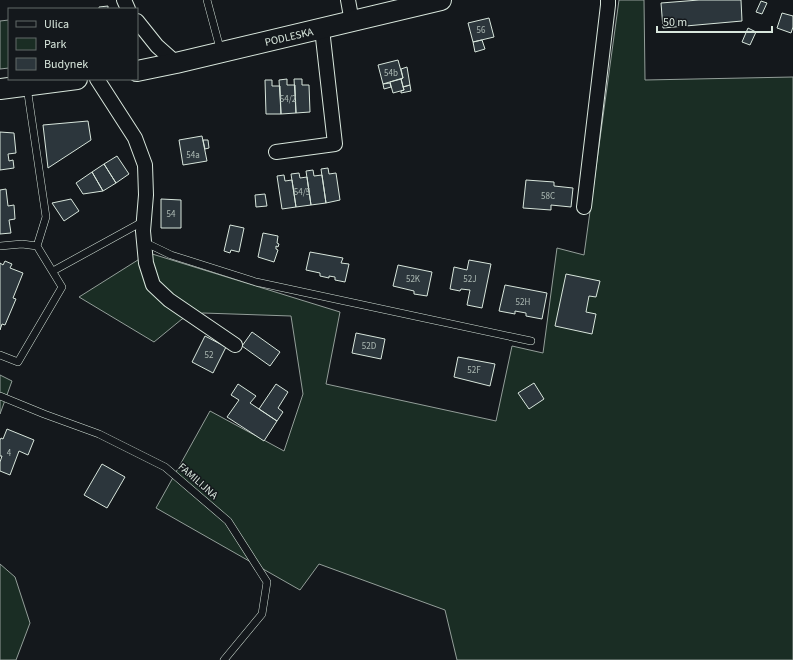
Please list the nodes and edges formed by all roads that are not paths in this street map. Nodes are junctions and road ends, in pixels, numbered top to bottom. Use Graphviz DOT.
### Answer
graph roads {
  1 [pos="207,0"];
  2 [pos="348,0"];
  3 [pos="441,0"];
  4 [pos="608,0"];
  5 [pos="138,22"];
  6 [pos="352,22"];
  7 [pos="322,29"];
  8 [pos="221,53"];
  9 [pos="176,64"];
  10 [pos="138,71"];
  11 [pos="69,80"];
  12 [pos="97,80"];
  13 [pos="27,85"];
  14 [pos="0,88"];
  15 [pos="276,152"];
  16 [pos="584,207"];
  17 [pos="144,221"];
  18 [pos="144,242"];
  19 [pos="0,246"];
  20 [pos="38,246"];
  21 [pos="53,271"];
  22 [pos="531,341"];
  23 [pos="235,345"];
  24 [pos="0,355"];
  25 [pos="0,396"];
  26 [pos="224,660"];
  1 -- 8 [label="lane"];
  2 -- 6 [label="street"];
  3 -- 6 [label="street, PODLESKA"];
  4 -- 16 [label="street"];
  5 -- 9 [label="street"];
  6 -- 7 [label="street, PODLESKA"];
  7 -- 8 [label="street, PODLESKA"];
  7 -- 15 [label="street"];
  8 -- 9 [label="street, PODLESKA"];
  9 -- 10 [label="street, PODLESKA"];
  11 -- 13 [label="street"];
  12 -- 17 [label="street"];
  13 -- 14 [label="street"];
  13 -- 20 [label="lane"];
  17 -- 18 [label="street"];
  17 -- 21 [label="lane"];
  18 -- 22 [label="lane"];
  18 -- 23 [label="street"];
  19 -- 20 [label="lane"];
  20 -- 21 [label="lane"];
  21 -- 24 [label="lane"];
  25 -- 26 [label="lane, FAMILIJNA"];
}
